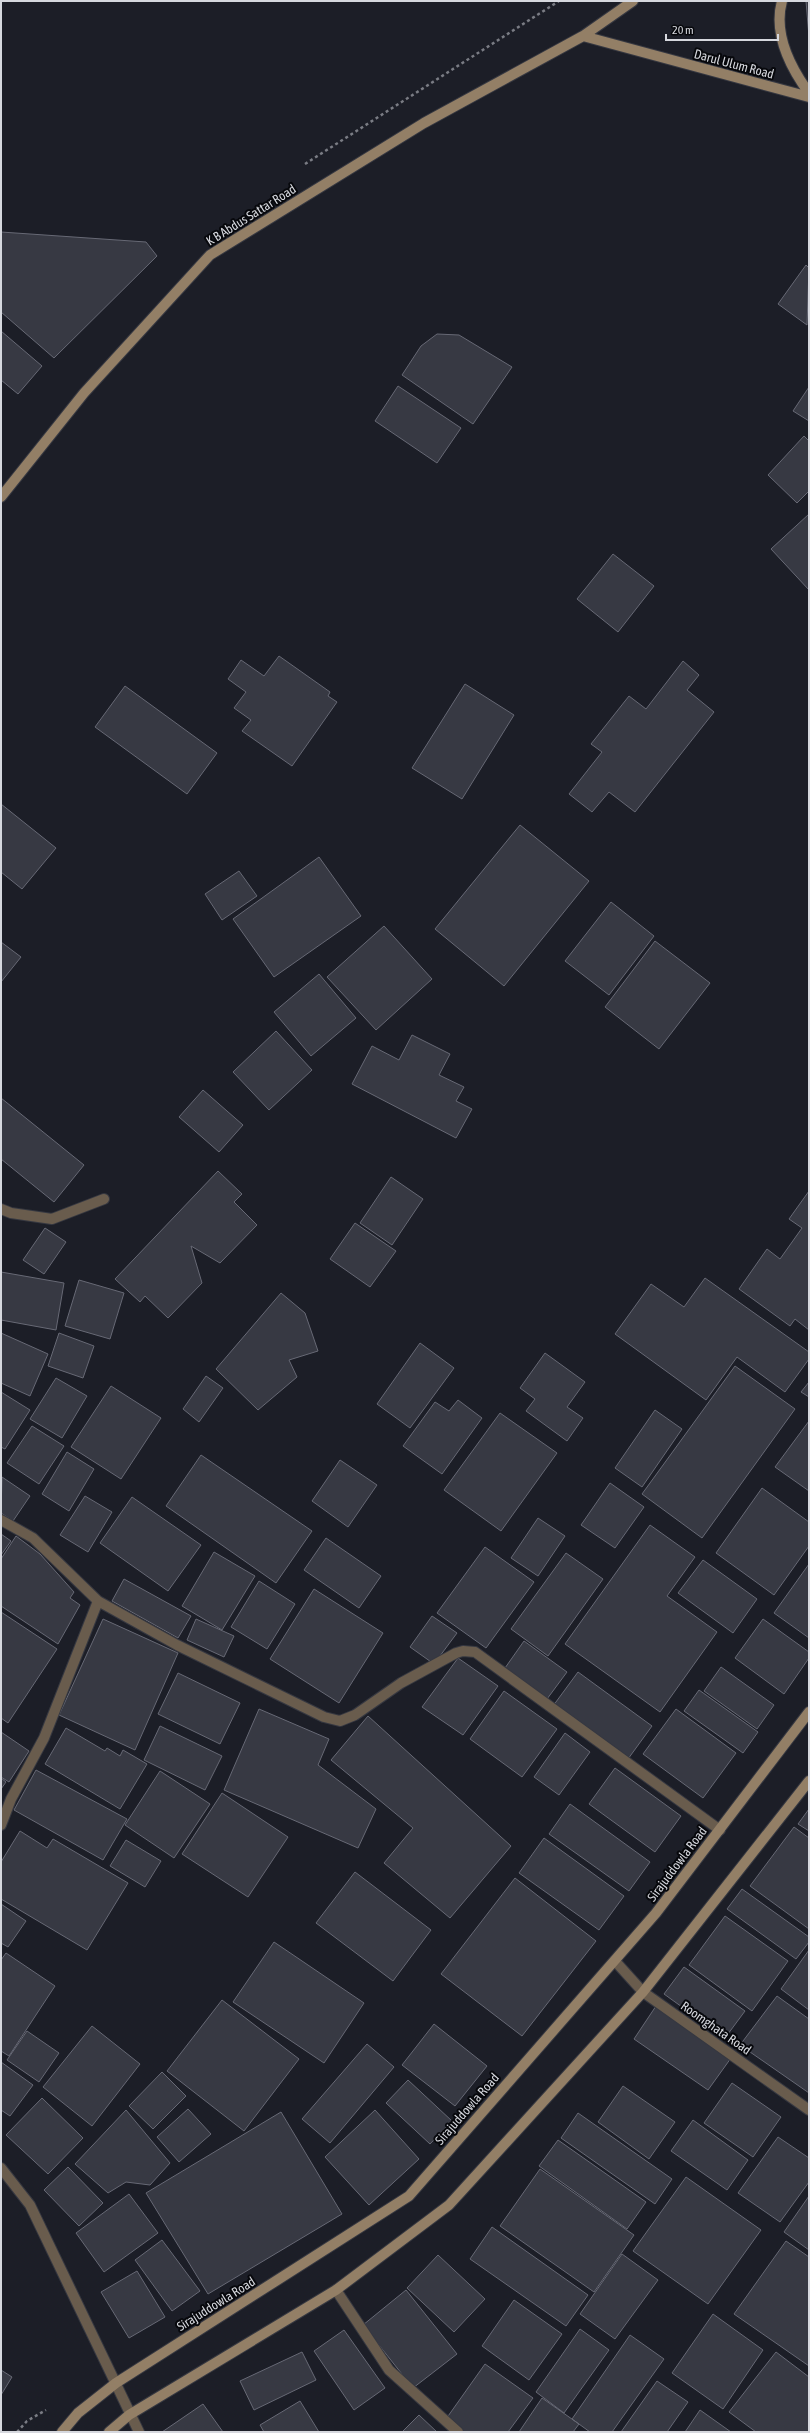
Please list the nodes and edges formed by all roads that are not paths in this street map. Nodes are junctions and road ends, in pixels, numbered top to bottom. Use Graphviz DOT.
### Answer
graph roads {
  1 [pos="633,1"];
  2 [pos="782,1"];
  3 [pos="583,36"];
  4 [pos="809,93"];
  5 [pos="809,97"];
  6 [pos="1,497"];
  7 [pos="104,1199"];
  8 [pos="1,1208"];
  9 [pos="1,1520"];
  10 [pos="98,1601"];
  11 [pos="809,1712"];
  12 [pos="809,1781"];
  13 [pos="1,1825"];
  14 [pos="720,1830"];
  15 [pos="615,1961"];
  16 [pos="643,1992"];
  17 [pos="809,2110"];
  18 [pos="1,2168"];
  19 [pos="336,2290"];
  20 [pos="116,2382"];
  21 [pos="129,2415"];
  22 [pos="62,2432"];
  23 [pos="109,2432"];
  24 [pos="139,2432"];
  25 [pos="458,2432"];
  1 -- 3 [label="main road, K B Abdus Sattar Road"];
  2 -- 4 [label="main road"];
  3 -- 5 [label="main road, Darul Ulum Road"];
  3 -- 6 [label="main road, K B Abdus Sattar Road"];
  7 -- 8 [label="street"];
  9 -- 10 [label="street"];
  10 -- 13 [label="street"];
  10 -- 14 [label="street"];
  11 -- 14 [label="main road, Sirajuddowla Road"];
  12 -- 16 [label="main road"];
  14 -- 15 [label="main road, Sirajuddowla Road"];
  15 -- 16 [label="street, Roomghata Road"];
  15 -- 20 [label="main road, Sirajuddowla Road"];
  16 -- 17 [label="street, Roomghata Road"];
  16 -- 19 [label="main road"];
  18 -- 20 [label="street"];
  19 -- 21 [label="main road"];
  19 -- 25 [label="street"];
  20 -- 21 [label="street"];
  20 -- 22 [label="main road, Sirajuddowla Road"];
  21 -- 23 [label="main road"];
  21 -- 24 [label="street"];
}
